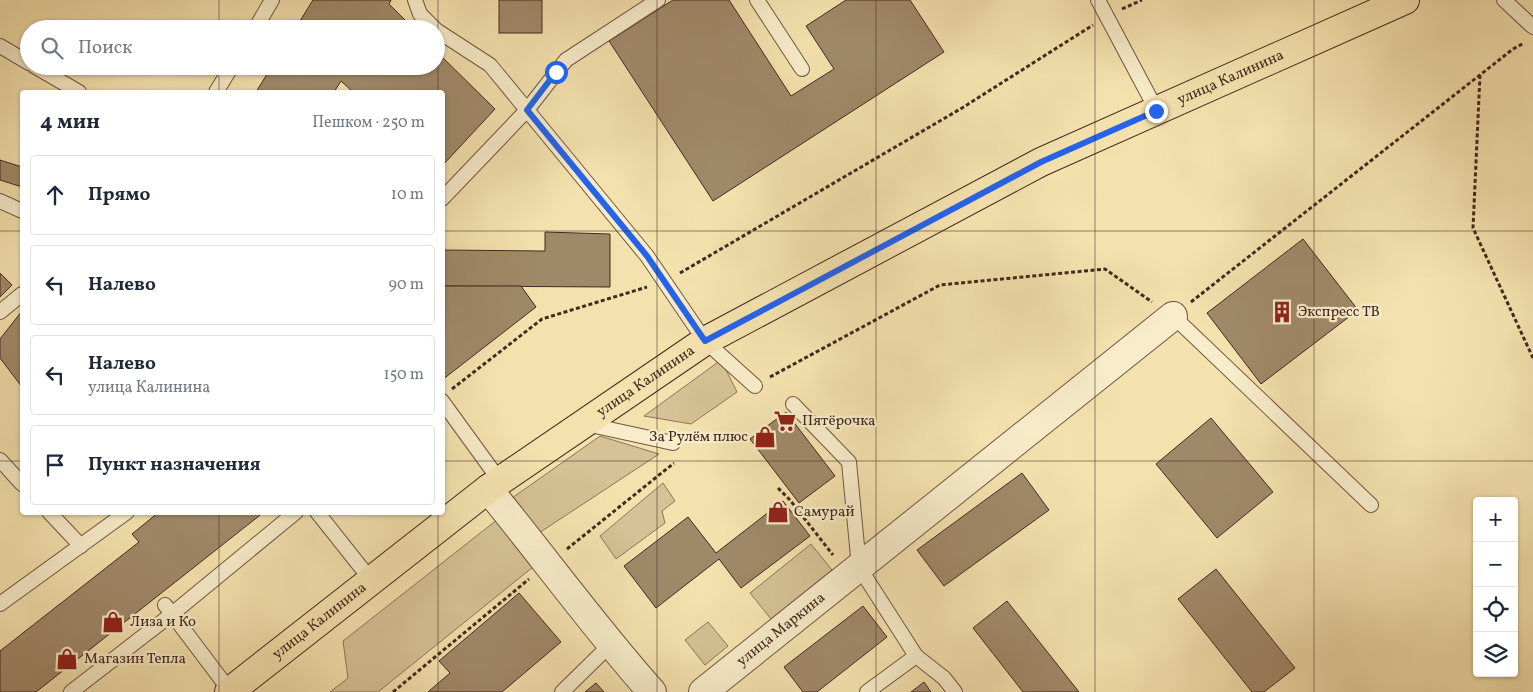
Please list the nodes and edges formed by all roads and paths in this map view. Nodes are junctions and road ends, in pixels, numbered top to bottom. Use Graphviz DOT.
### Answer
graph roads {
  1 [pos="272,0"];
  2 [pos="414,0"];
  3 [pos="658,0"];
  4 [pos="757,0"];
  5 [pos="1098,0"];
  6 [pos="1142,0"];
  7 [pos="1404,0"];
  8 [pos="1504,0"];
  9 [pos="1106,16"];
  10 [pos="260,20"];
  11 [pos="426,20"];
  12 [pos="1533,27"];
  13 [pos="445,37"];
  14 [pos="1526,42"];
  15 [pos="0,46"];
  16 [pos="20,58"];
  17 [pos="802,69"];
  18 [pos="50,75"];
  19 [pos="226,75"];
  20 [pos="1480,75"];
  21 [pos="76,90"];
  22 [pos="217,90"];
  23 [pos="527,110"];
  24 [pos="1156,111"];
  25 [pos="445,196"];
  26 [pos="0,201"];
  27 [pos="20,210"];
  28 [pos="665,282"];
  29 [pos="20,296"];
  30 [pos="0,312"];
  31 [pos="1173,316"];
  32 [pos="705,341"];
  33 [pos="1533,358"];
  34 [pos="755,386"];
  35 [pos="446,396"];
  36 [pos="793,404"];
  37 [pos="585,424"];
  38 [pos="673,443"];
  39 [pos="0,460"];
  40 [pos="20,482"];
  41 [pos="494,485"];
  42 [pos="778,488"];
  43 [pos="1371,505"];
  44 [pos="52,515"];
  45 [pos="123,515"];
  46 [pos="292,515"];
  47 [pos="319,515"];
  48 [pos="81,546"];
  49 [pos="854,571"];
  50 [pos="371,580"];
  51 [pos="0,604"];
  52 [pos="168,609"];
  53 [pos="610,644"];
  54 [pos="916,656"];
  55 [pos="71,692"];
  56 [pos="229,692"];
  57 [pos="562,692"];
  58 [pos="652,692"];
  59 [pos="703,692"];
  60 [pos="867,692"];
  61 [pos="955,692"];
  1 -- 10 [label="lane"];
  2 -- 11 [label="lane"];
  3 -- 23 [label="lane"];
  4 -- 17 [label="lane"];
  5 -- 9 [label="lane"];
  6 -- 9 [label="path"];
  7 -- 24 [label="main road, улица Калинина"];
  8 -- 12 [label="lane"];
  9 -- 24 [label="lane"];
  9 -- 28 [label="path"];
  13 -- 23 [label="lane"];
  14 -- 20 [label="path"];
  15 -- 16 [label="lane"];
  18 -- 21 [label="lane"];
  19 -- 22 [label="lane"];
  20 -- 31 [label="path"];
  20 -- 33 [label="path"];
  23 -- 25 [label="lane"];
  23 -- 28 [label="lane"];
  24 -- 32 [label="main road, улица Калинина"];
  26 -- 27 [label="lane"];
  28 -- 32 [label="lane"];
  28 -- 35 [label="path"];
  29 -- 30 [label="lane"];
  31 -- 34 [label="path"];
  31 -- 43 [label="lane"];
  31 -- 49 [label="street, улица Маркина"];
  32 -- 34 [label="lane"];
  32 -- 37 [label="main road, улица Калинина"];
  35 -- 41 [label="lane"];
  36 -- 49 [label="lane"];
  37 -- 38 [label="lane"];
  37 -- 41 [label="main road, улица Калинина"];
  39 -- 40 [label="lane"];
  41 -- 50 [label="main road, улица Калинина"];
  41 -- 53 [label="street"];
  42 -- 49 [label="path"];
  44 -- 48 [label="lane"];
  45 -- 48 [label="lane"];
  46 -- 52 [label="lane"];
  47 -- 50 [label="lane"];
  48 -- 51 [label="lane"];
  49 -- 54 [label="lane"];
  49 -- 59 [label="street, улица Маркина"];
  50 -- 56 [label="main road, улица Калинина"];
  52 -- 55 [label="lane"];
  52 -- 56 [label="lane"];
  53 -- 57 [label="lane"];
  53 -- 58 [label="street"];
  54 -- 60 [label="lane"];
  54 -- 61 [label="lane"];
}
